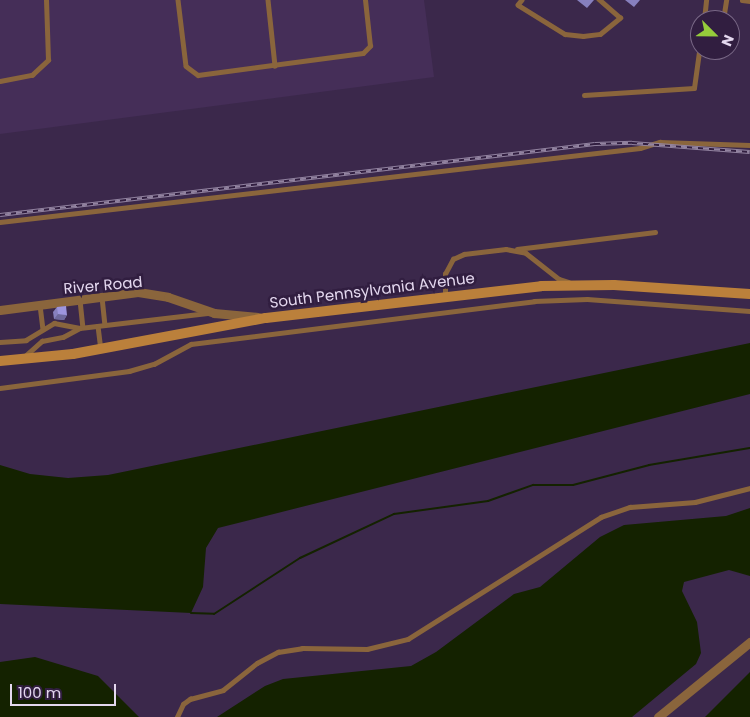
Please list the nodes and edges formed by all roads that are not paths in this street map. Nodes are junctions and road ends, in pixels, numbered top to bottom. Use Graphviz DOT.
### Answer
graph roads {
  1 [pos="46,0"];
  2 [pos="178,0"];
  3 [pos="268,0"];
  4 [pos="365,0"];
  5 [pos="522,0"];
  6 [pos="599,0"];
  7 [pos="742,0"];
  8 [pos="750,1"];
  9 [pos="698,60"];
  10 [pos="275,66"];
  11 [pos="0,82"];
  12 [pos="584,95"];
  13 [pos="750,145"];
  14 [pos="0,222"];
  15 [pos="655,232"];
  16 [pos="514,249"];
  17 [pos="582,284"];
  18 [pos="750,294"];
  19 [pos="102,296"];
  20 [pos="445,296"];
  21 [pos="80,300"];
  22 [pos="40,305"];
  23 [pos="0,310"];
  24 [pos="750,311"];
  25 [pos="214,313"];
  26 [pos="266,318"];
  27 [pos="105,325"];
  28 [pos="98,326"];
  29 [pos="82,327"];
  30 [pos="42,329"];
  31 [pos="0,342"];
  32 [pos="101,349"];
  33 [pos="22,359"];
  34 [pos="0,361"];
  35 [pos="0,388"];
  36 [pos="750,488"];
  37 [pos="750,642"];
  38 [pos="177,717"];
  39 [pos="658,717"];
  1 -- 11 [label="lane"];
  2 -- 10 [label="lane"];
  3 -- 10 [label="lane"];
  4 -- 10 [label="lane"];
  5 -- 6 [label="lane"];
  7 -- 8 [label="lane"];
  9 -- 12 [label="lane"];
  13 -- 14 [label="lane"];
  15 -- 16 [label="lane"];
  16 -- 17 [label="lane"];
  16 -- 20 [label="lane"];
  17 -- 18 [label="street, South Pennsylvania Avenue"];
  17 -- 20 [label="street, South Pennsylvania Avenue"];
  19 -- 21 [label="street, River Road"];
  19 -- 25 [label="street, River Road"];
  19 -- 27 [label="lane"];
  20 -- 26 [label="street, South Pennsylvania Avenue"];
  21 -- 22 [label="street, River Road"];
  21 -- 29 [label="lane"];
  22 -- 23 [label="street, River Road"];
  22 -- 30 [label="lane"];
  24 -- 35 [label="lane"];
  25 -- 26 [label="street, River Road"];
  25 -- 27 [label="lane"];
  26 -- 32 [label="street, South Pennsylvania Avenue"];
  27 -- 28 [label="lane"];
  28 -- 29 [label="lane"];
  28 -- 32 [label="lane"];
  29 -- 30 [label="lane"];
  29 -- 33 [label="lane"];
  30 -- 31 [label="lane"];
  32 -- 33 [label="street, South Pennsylvania Avenue"];
  33 -- 34 [label="street, South Pennsylvania Avenue"];
  36 -- 38 [label="lane"];
  37 -- 39 [label="street"];
}
